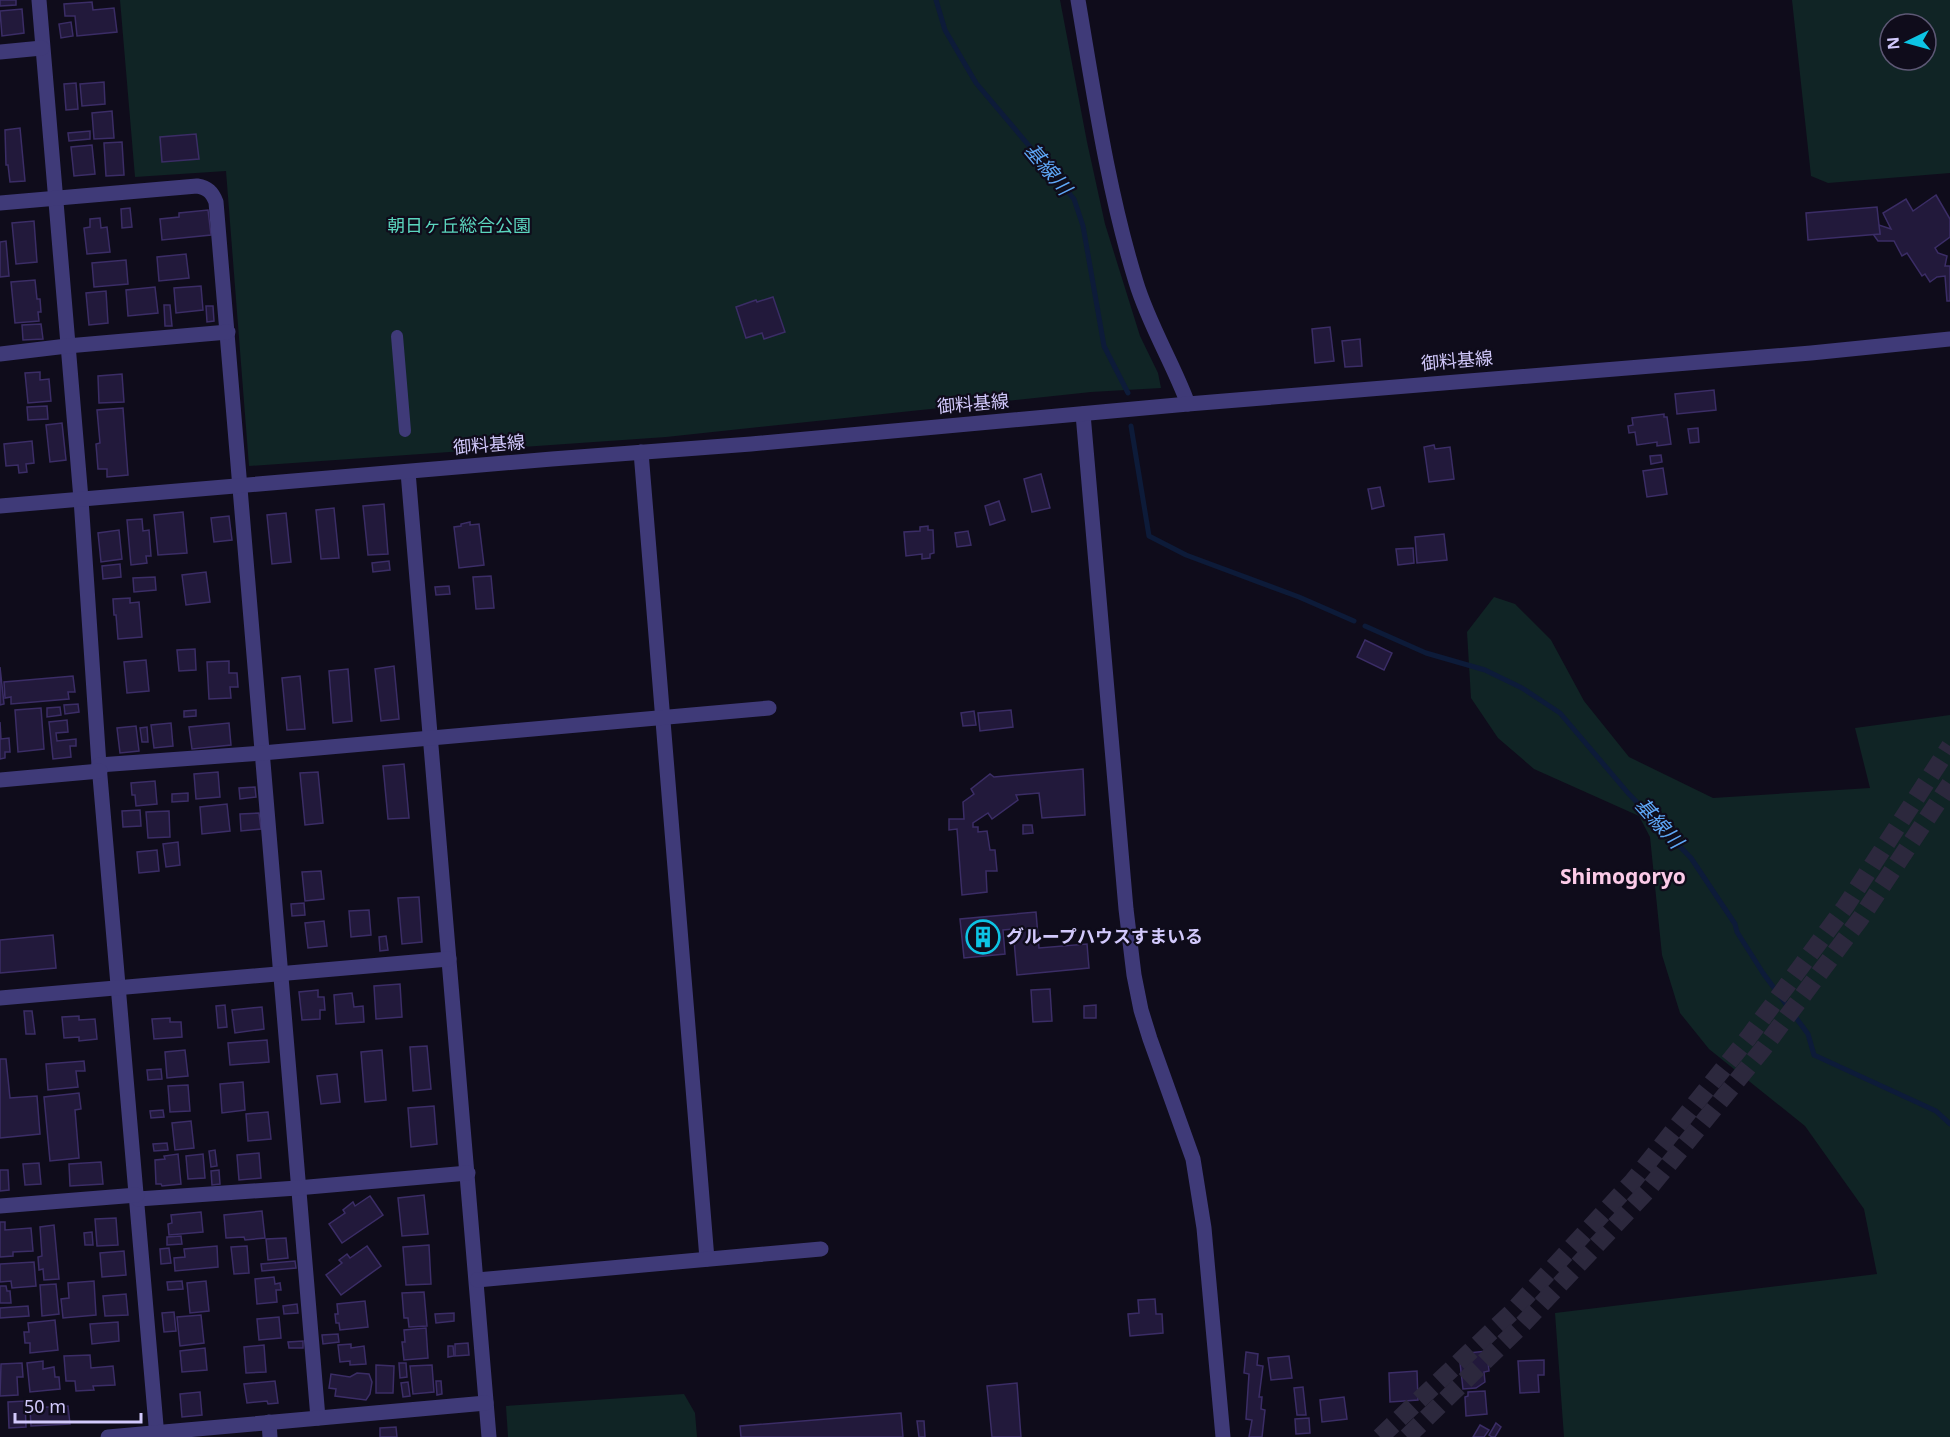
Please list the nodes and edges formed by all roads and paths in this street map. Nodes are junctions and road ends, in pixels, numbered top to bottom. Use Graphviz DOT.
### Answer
graph roads {
  1 [pos="39,0"];
  2 [pos="1078,0"];
  3 [pos="42,48"];
  4 [pos="0,52"];
  5 [pos="55,198"];
  6 [pos="0,203"];
  7 [pos="228,332"];
  8 [pos="397,336"];
  9 [pos="1950,339"];
  10 [pos="67,346"];
  11 [pos="0,354"];
  12 [pos="1188,404"];
  13 [pos="1083,414"];
  14 [pos="405,431"];
  15 [pos="640,452"];
  16 [pos="408,472"];
  17 [pos="240,486"];
  18 [pos="81,499"];
  19 [pos="0,506"];
  20 [pos="769,708"];
  21 [pos="662,717"];
  22 [pos="431,737"];
  23 [pos="262,753"];
  24 [pos="99,768"];
  25 [pos="0,780"];
  26 [pos="449,959"];
  27 [pos="281,974"];
  28 [pos="119,988"];
  29 [pos="0,998"];
  30 [pos="468,1173"];
  31 [pos="297,1188"];
  32 [pos="138,1197"];
  33 [pos="0,1206"];
  34 [pos="821,1249"];
  35 [pos="707,1259"];
  36 [pos="477,1281"];
  37 [pos="486,1403"];
  38 [pos="318,1418"];
  39 [pos="270,1429"];
  40 [pos="157,1435"];
  41 [pos="108,1437"];
  42 [pos="489,1437"];
  43 [pos="1223,1437"];
  1 -- 3 [label="street"];
  2 -- 12 [label="street"];
  3 -- 4 [label="street"];
  3 -- 5 [label="street"];
  5 -- 6 [label="street"];
  5 -- 7 [label="street"];
  5 -- 10 [label="street"];
  7 -- 10 [label="street"];
  7 -- 17 [label="street"];
  8 -- 14 [label="street"];
  9 -- 12 [label="street, 御料基線"];
  10 -- 11 [label="street"];
  10 -- 18 [label="street"];
  12 -- 13 [label="street, 御料基線"];
  13 -- 15 [label="street, 御料基線"];
  13 -- 43 [label="street"];
  15 -- 16 [label="street, 御料基線"];
  15 -- 21 [label="street"];
  16 -- 17 [label="street, 御料基線"];
  16 -- 22 [label="street"];
  17 -- 18 [label="street, 御料基線"];
  17 -- 23 [label="street"];
  18 -- 19 [label="street, 御料基線"];
  18 -- 24 [label="street"];
  20 -- 21 [label="street"];
  21 -- 22 [label="street"];
  21 -- 35 [label="street"];
  22 -- 23 [label="street"];
  22 -- 26 [label="street"];
  23 -- 24 [label="street"];
  23 -- 27 [label="street"];
  24 -- 25 [label="street"];
  24 -- 28 [label="street"];
  26 -- 27 [label="street"];
  26 -- 30 [label="street"];
  27 -- 28 [label="street"];
  27 -- 31 [label="street"];
  28 -- 29 [label="street"];
  28 -- 32 [label="street"];
  30 -- 31 [label="street"];
  30 -- 36 [label="street"];
  31 -- 32 [label="street"];
  31 -- 38 [label="street"];
  32 -- 33 [label="street"];
  32 -- 40 [label="street"];
  34 -- 35 [label="street"];
  35 -- 36 [label="street"];
  36 -- 37 [label="street"];
  37 -- 38 [label="street"];
  37 -- 42 [label="street"];
  38 -- 39 [label="street"];
  39 -- 40 [label="street"];
  40 -- 41 [label="street"];
}
